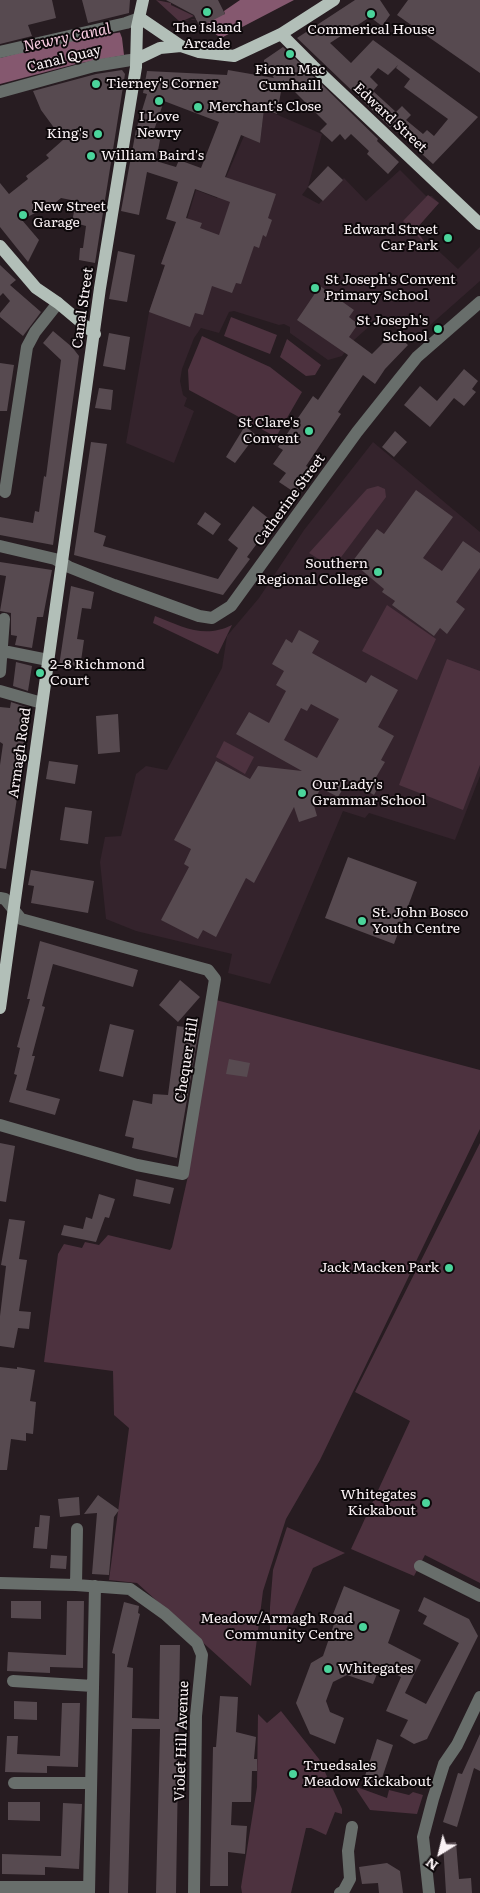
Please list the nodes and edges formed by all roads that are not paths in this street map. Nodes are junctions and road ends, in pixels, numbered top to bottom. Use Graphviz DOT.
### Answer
graph roads {
  1 [pos="143,0"];
  2 [pos="334,0"];
  3 [pos="138,22"];
  4 [pos="281,34"];
  5 [pos="181,46"];
  6 [pos="0,52"];
  7 [pos="140,56"];
  8 [pos="0,92"];
  9 [pos="480,224"];
  10 [pos="0,246"];
  11 [pos="480,302"];
  12 [pos="58,303"];
  13 [pos="95,334"];
  14 [pos="4,470"];
  15 [pos="5,492"];
  16 [pos="0,546"];
  17 [pos="62,562"];
  18 [pos="4,619"];
  19 [pos="3,651"];
  20 [pos="48,660"];
  21 [pos="0,672"];
  22 [pos="0,691"];
  23 [pos="42,704"];
  24 [pos="0,898"];
  25 [pos="13,910"];
  26 [pos="0,1008"];
  27 [pos="0,1125"];
  28 [pos="77,1529"];
  29 [pos="420,1566"];
  30 [pos="0,1584"];
  31 [pos="76,1584"];
  32 [pos="95,1586"];
  33 [pos="480,1596"];
  34 [pos="13,1681"];
  35 [pos="93,1686"];
  36 [pos="480,1697"];
  37 [pos="14,1783"];
  38 [pos="91,1783"];
  39 [pos="352,1827"];
  40 [pos="0,1887"];
  41 [pos="89,1890"];
  42 [pos="194,1893"];
  43 [pos="340,1893"];
  44 [pos="429,1893"];
  1 -- 3 [label="main road, Canal Street"];
  2 -- 4 [label="main road"];
  3 -- 5 [label="main road"];
  3 -- 6 [label="street"];
  3 -- 7 [label="main road, Canal Street"];
  4 -- 5 [label="main road"];
  4 -- 9 [label="main road, Edward Street"];
  5 -- 7 [label="main road"];
  7 -- 8 [label="street, Canal Quay"];
  7 -- 13 [label="main road, Canal Street"];
  10 -- 12 [label="main road"];
  11 -- 17 [label="street, Catherine Street"];
  12 -- 13 [label="main road"];
  12 -- 14 [label="street"];
  13 -- 17 [label="main road, Canal Street"];
  14 -- 15 [label="street"];
  16 -- 17 [label="street"];
  17 -- 20 [label="main road, Armagh Road"];
  18 -- 19 [label="street"];
  19 -- 20 [label="street"];
  19 -- 21 [label="street"];
  20 -- 23 [label="main road, Armagh Road"];
  22 -- 23 [label="street"];
  23 -- 25 [label="main road, Armagh Road"];
  24 -- 25 [label="street"];
  25 -- 26 [label="main road, Armagh Road"];
  25 -- 27 [label="street, Chequer Hill"];
  28 -- 31 [label="street"];
  29 -- 33 [label="street"];
  30 -- 31 [label="street, Violet Hill Avenue"];
  31 -- 32 [label="street, Violet Hill Avenue"];
  32 -- 35 [label="street"];
  32 -- 42 [label="street, Violet Hill Avenue"];
  34 -- 35 [label="street"];
  35 -- 38 [label="street"];
  36 -- 44 [label="street"];
  37 -- 38 [label="street"];
  38 -- 41 [label="street"];
  39 -- 43 [label="street"];
  40 -- 41 [label="street"];
}
